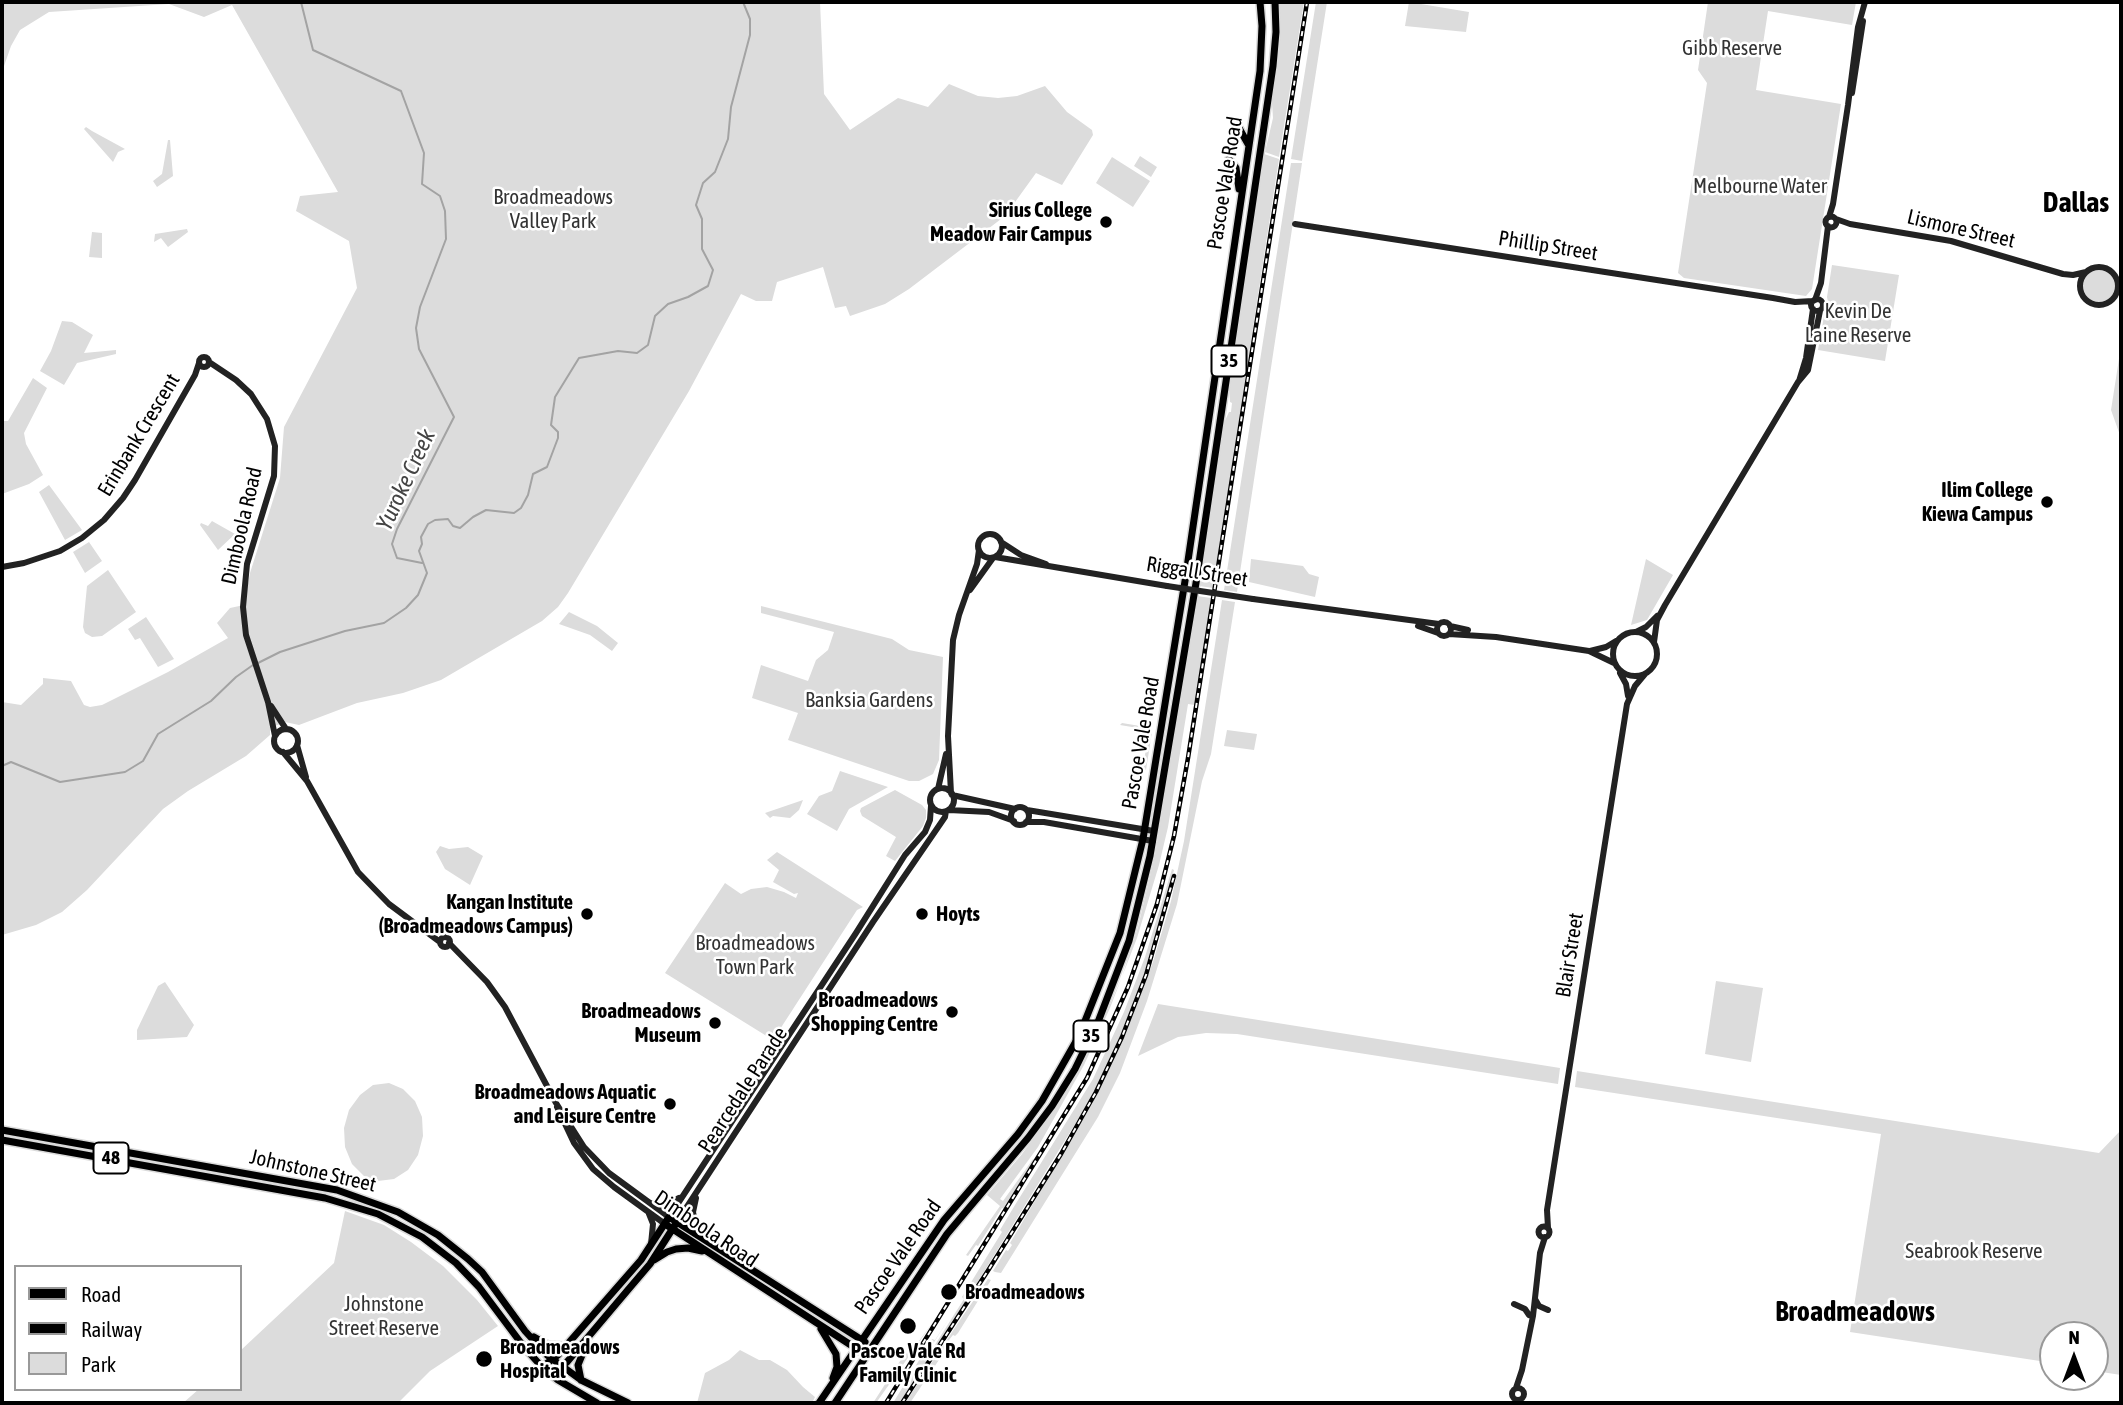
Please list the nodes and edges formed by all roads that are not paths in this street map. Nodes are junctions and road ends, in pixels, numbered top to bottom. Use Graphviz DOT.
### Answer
graph roads {
  1 [pos="1261,2"];
  2 [pos="1275,2"];
  3 [pos="1864,5"];
  4 [pos="1239,128"];
  5 [pos="1248,145"];
  6 [pos="1229,159"];
  7 [pos="1241,197"];
  8 [pos="1833,222"];
  9 [pos="1295,224"];
  10 [pos="2086,272"];
  11 [pos="2063,274"];
  12 [pos="2119,281"];
  13 [pos="2081,289"];
  14 [pos="2118,294"];
  15 [pos="1816,305"];
  16 [pos="204,365"];
  17 [pos="1212,474"];
  18 [pos="1191,537"];
  19 [pos="1001,542"];
  20 [pos="979,550"];
  21 [pos="994,557"];
  22 [pos="2,567"];
  23 [pos="1056,568"];
  24 [pos="966,596"];
  25 [pos="1665,605"];
  26 [pos="1333,611"];
  27 [pos="1439,624"];
  28 [pos="1449,630"];
  29 [pos="1636,632"];
  30 [pos="1438,634"];
  31 [pos="1616,641"];
  32 [pos="1654,642"];
  33 [pos="1588,651"];
  34 [pos="1616,666"];
  35 [pos="1645,674"];
  36 [pos="268,702"];
  37 [pos="1627,704"];
  38 [pos="1174,716"];
  39 [pos="1161,726"];
  40 [pos="286,729"];
  41 [pos="275,736"];
  42 [pos="948,736"];
  43 [pos="297,745"];
  44 [pos="283,752"];
  45 [pos="307,781"];
  46 [pos="938,789"];
  47 [pos="952,794"];
  48 [pos="931,806"];
  49 [pos="1014,809"];
  50 [pos="1027,810"];
  51 [pos="947,811"];
  52 [pos="1014,821"];
  53 [pos="1026,822"];
  54 [pos="1144,830"];
  55 [pos="1154,831"];
  56 [pos="1143,839"];
  57 [pos="1153,841"];
  58 [pos="744,1102"];
  59 [pos="752,1108"];
  60 [pos="2,1130"];
  61 [pos="2,1140"];
  62 [pos="607,1176"];
  63 [pos="697,1192"];
  64 [pos="683,1194"];
  65 [pos="645,1201"];
  66 [pos="382,1205"];
  67 [pos="648,1213"];
  68 [pos="379,1214"];
  69 [pos="667,1221"];
  70 [pos="675,1226"];
  71 [pos="705,1239"];
  72 [pos="651,1246"];
  73 [pos="706,1253"];
  74 [pos="650,1264"];
  75 [pos="611,1293"];
  76 [pos="1533,1298"];
  77 [pos="620,1300"];
  78 [pos="1531,1316"];
  79 [pos="816,1322"];
  80 [pos="594,1330"];
  81 [pos="525,1331"];
  82 [pos="863,1339"];
  83 [pos="566,1346"];
  84 [pos="856,1350"];
  85 [pos="869,1350"];
  86 [pos="553,1359"];
  87 [pos="542,1367"];
  88 [pos="562,1367"];
  89 [pos="551,1375"];
  90 [pos="581,1380"];
  91 [pos="830,1386"];
  92 [pos="1519,1389"];
  93 [pos="611,1396"];
  94 [pos="1517,1401"];
  95 [pos="597,1403"];
  96 [pos="619,1403"];
  97 [pos="628,1403"];
  98 [pos="819,1403"];
  99 [pos="835,1403"];
  1 -- 5 [label="main road, Pascoe Vale Road / 35"];
  2 -- 17 [label="main road, Pascoe Vale Road / 35"];
  3 -- 8 [label="street"];
  4 -- 5 [label="main road"];
  5 -- 7 [label="main road, Pascoe Vale Road / 35"];
  6 -- 7 [label="main road"];
  7 -- 18 [label="main road, Pascoe Vale Road / 35"];
  8 -- 11 [label="street, Lismore Street"];
  8 -- 15 [label="street"];
  9 -- 15 [label="street, Phillip Street"];
  10 -- 11 [label="street, Lismore Street"];
  10 -- 12 [label="street"];
  10 -- 13 [label="street"];
  11 -- 13 [label="street, Lismore Street"];
  12 -- 14 [label="street"];
  13 -- 14 [label="street"];
  15 -- 25 [label="street"];
  16 -- 22 [label="street, Erinbank Crescent"];
  16 -- 36 [label="street, Dimboola Road"];
  17 -- 18 [label="main road"];
  17 -- 38 [label="main road, Pascoe Vale Road / 35"];
  18 -- 39 [label="main road, Pascoe Vale Road / 35"];
  19 -- 20 [label="street"];
  19 -- 21 [label="street"];
  19 -- 23 [label="street, Riggall Street"];
  20 -- 21 [label="street"];
  20 -- 24 [label="street"];
  21 -- 23 [label="street, Riggall Street"];
  21 -- 24 [label="street"];
  23 -- 26 [label="street, Riggall Street, bridge"];
  24 -- 42 [label="street"];
  25 -- 29 [label="street"];
  25 -- 32 [label="street"];
  26 -- 27 [label="street, Riggall Street"];
  26 -- 30 [label="street, Riggall Street"];
  27 -- 28 [label="street"];
  27 -- 30 [label="street"];
  28 -- 30 [label="street"];
  28 -- 33 [label="street"];
  29 -- 31 [label="street"];
  29 -- 32 [label="street"];
  31 -- 33 [label="street"];
  31 -- 34 [label="street"];
  32 -- 35 [label="street"];
  33 -- 34 [label="street"];
  34 -- 35 [label="street"];
  34 -- 37 [label="street, Blair Street"];
  35 -- 37 [label="street, Blair Street"];
  36 -- 40 [label="street, Dimboola Road"];
  36 -- 41 [label="street, Dimboola Road"];
  37 -- 76 [label="street, Blair Street"];
  38 -- 39 [label="main road"];
  38 -- 55 [label="main road, Pascoe Vale Road / 35"];
  39 -- 54 [label="main road, Pascoe Vale Road / 35"];
  40 -- 41 [label="street"];
  40 -- 43 [label="street"];
  41 -- 44 [label="street"];
  42 -- 46 [label="street"];
  42 -- 47 [label="street"];
  43 -- 44 [label="street"];
  43 -- 45 [label="street, Dimboola Road"];
  44 -- 45 [label="street, Dimboola Road"];
  45 -- 62 [label="street, Dimboola Road"];
  46 -- 47 [label="street"];
  46 -- 48 [label="street"];
  47 -- 49 [label="street"];
  47 -- 51 [label="street"];
  48 -- 51 [label="street"];
  48 -- 58 [label="street, Pearcedale Parade"];
  49 -- 50 [label="street"];
  49 -- 52 [label="street"];
  50 -- 53 [label="street"];
  50 -- 54 [label="street"];
  51 -- 52 [label="street"];
  51 -- 59 [label="street, Pearcedale Parade"];
  52 -- 53 [label="street"];
  53 -- 56 [label="street"];
  54 -- 55 [label="street"];
  54 -- 56 [label="main road, Pascoe Vale Road / 35"];
  55 -- 57 [label="main road, Pascoe Vale Road / 35"];
  56 -- 57 [label="street"];
  56 -- 82 [label="main road, Pascoe Vale Road / 35"];
  57 -- 85 [label="main road, Pascoe Vale Road / 35"];
  58 -- 59 [label="street"];
  58 -- 64 [label="street, Pearcedale Parade"];
  59 -- 63 [label="street, Pearcedale Parade"];
  60 -- 66 [label="main road, Johnstone Street / 48"];
  61 -- 68 [label="main road, Johnstone Street / 48"];
  62 -- 65 [label="street, Dimboola Road"];
  62 -- 67 [label="street, Dimboola Road"];
  63 -- 70 [label="street, Pearcedale Parade"];
  63 -- 71 [label="street"];
  64 -- 65 [label="street"];
  64 -- 69 [label="street, Pearcedale Parade"];
  65 -- 69 [label="street, Dimboola Road"];
  66 -- 68 [label="main road"];
  66 -- 81 [label="main road, Johnstone Street / 48"];
  67 -- 69 [label="street, Dimboola Road"];
  67 -- 72 [label="street"];
  68 -- 87 [label="main road, Johnstone Street / 48"];
  69 -- 70 [label="main road, Dimboola Road"];
  69 -- 72 [label="main road, Pearcedale Parade"];
  70 -- 71 [label="main road, Dimboola Road"];
  70 -- 73 [label="main road, Dimboola Road"];
  70 -- 74 [label="main road, Pearcedale Parade"];
  71 -- 82 [label="main road, Dimboola Road"];
  72 -- 75 [label="main road, Pearcedale Parade"];
  73 -- 74 [label="main road"];
  73 -- 79 [label="main road, Dimboola Road"];
  74 -- 77 [label="main road, Pearcedale Parade"];
  75 -- 77 [label="main road"];
  75 -- 83 [label="main road, Pearcedale Parade"];
  76 -- 78 [label="street"];
  76 -- 78 [label="street"];
  76 -- 78 [label="street"];
  77 -- 80 [label="main road, Pearcedale Parade"];
  78 -- 92 [label="street"];
  79 -- 84 [label="main road, Dimboola Road"];
  79 -- 91 [label="main road"];
  80 -- 88 [label="main road, Pearcedale Parade"];
  80 -- 90 [label="main road"];
  81 -- 83 [label="main road"];
  81 -- 86 [label="main road, Johnstone Street / 48"];
  82 -- 84 [label="main road, Pascoe Vale Road / 35"];
  82 -- 85 [label="main road, Dimboola Road"];
  83 -- 86 [label="main road, Pearcedale Parade"];
  84 -- 85 [label="main road, Dimboola Road"];
  84 -- 91 [label="main road, Pascoe Vale Road / 35"];
  85 -- 99 [label="main road, Pascoe Vale Road / 35"];
  86 -- 87 [label="main road, Pearcedale Parade"];
  86 -- 88 [label="main road, Johnstone Street / 48"];
  87 -- 89 [label="main road, Johnstone Street / 48"];
  88 -- 89 [label="main road, Pearcedale Parade"];
  88 -- 90 [label="main road, Johnstone Street / 48"];
  89 -- 95 [label="main road, Johnstone Street / 48"];
  90 -- 93 [label="main road, Johnstone Street / 48"];
  91 -- 98 [label="main road, Pascoe Vale Road / 35"];
  92 -- 94 [label="street"];
  92 -- 94 [label="street"];
  93 -- 96 [label="main road"];
  93 -- 97 [label="main road, Johnstone Street / 48"];
}
